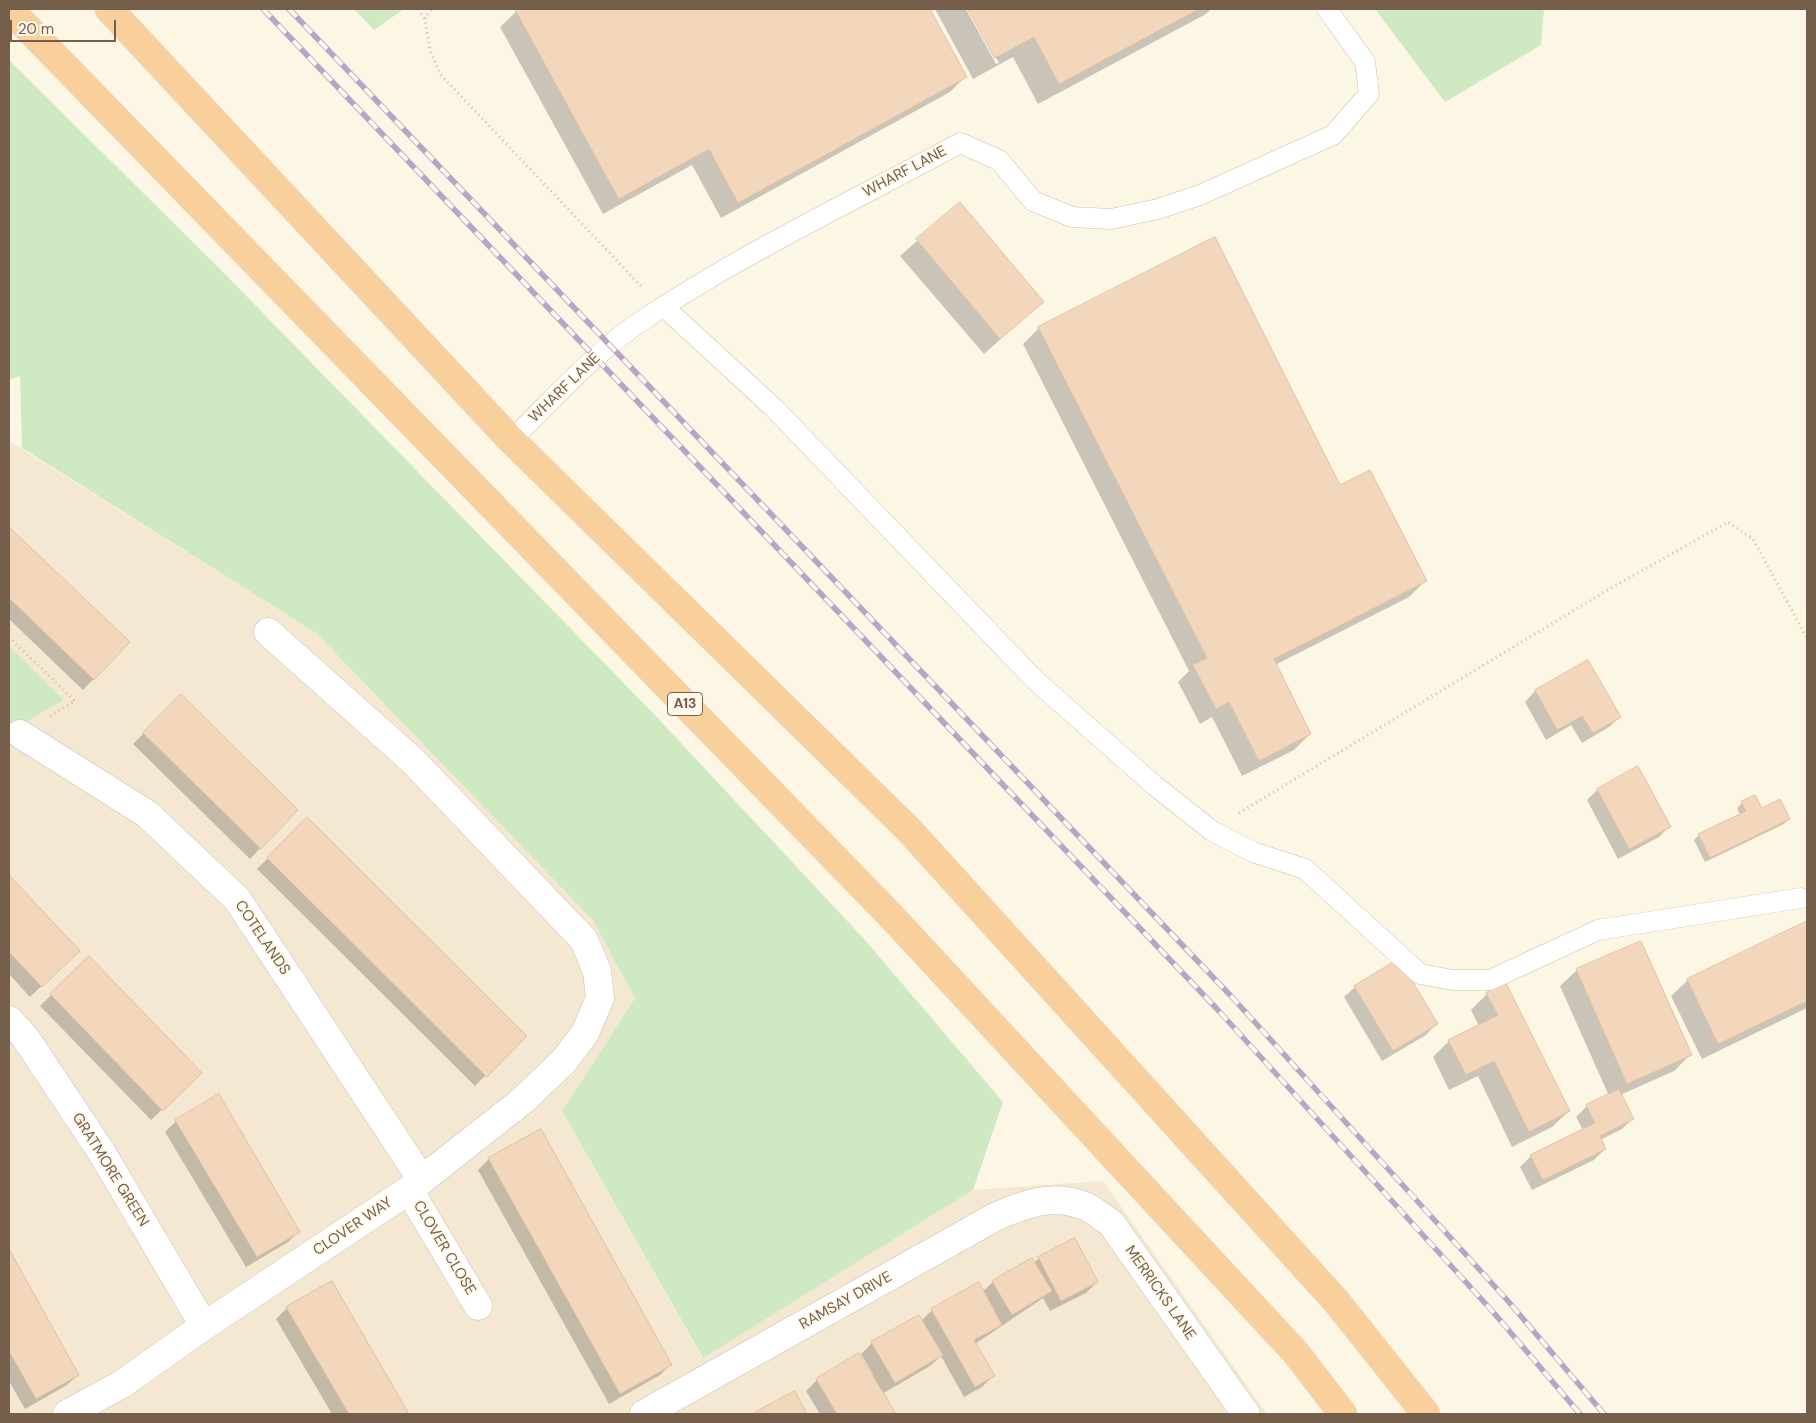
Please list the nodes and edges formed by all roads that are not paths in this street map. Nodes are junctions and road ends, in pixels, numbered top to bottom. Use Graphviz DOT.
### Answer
graph roads {
  1 [pos="9,9"];
  2 [pos="109,9"];
  3 [pos="1327,9"];
  4 [pos="664,307"];
  5 [pos="512,440"];
  6 [pos="268,632"];
  7 [pos="20,734"];
  8 [pos="1801,898"];
  9 [pos="9,1020"];
  10 [pos="415,1185"];
  11 [pos="1053,1199"];
  12 [pos="478,1306"];
  13 [pos="204,1326"];
  14 [pos="67,1414"];
  15 [pos="644,1414"];
  16 [pos="1246,1414"];
  17 [pos="1343,1414"];
  18 [pos="1426,1414"];
  1 -- 17 [label="highway, A13"];
  2 -- 5 [label="highway"];
  3 -- 4 [label="lane, WHARF LANE"];
  4 -- 5 [label="lane, WHARF LANE"];
  4 -- 8 [label="lane"];
  5 -- 18 [label="highway"];
  6 -- 10 [label="street, CLOVER WAY"];
  7 -- 10 [label="street, COTELANDS"];
  9 -- 13 [label="street, GRATMORE GREEN"];
  10 -- 12 [label="street, CLOVER CLOSE"];
  10 -- 13 [label="street, CLOVER WAY"];
  11 -- 15 [label="street, RAMSAY DRIVE"];
  11 -- 16 [label="street, MERRICKS LANE"];
  13 -- 14 [label="street, CLOVER WAY"];
}
